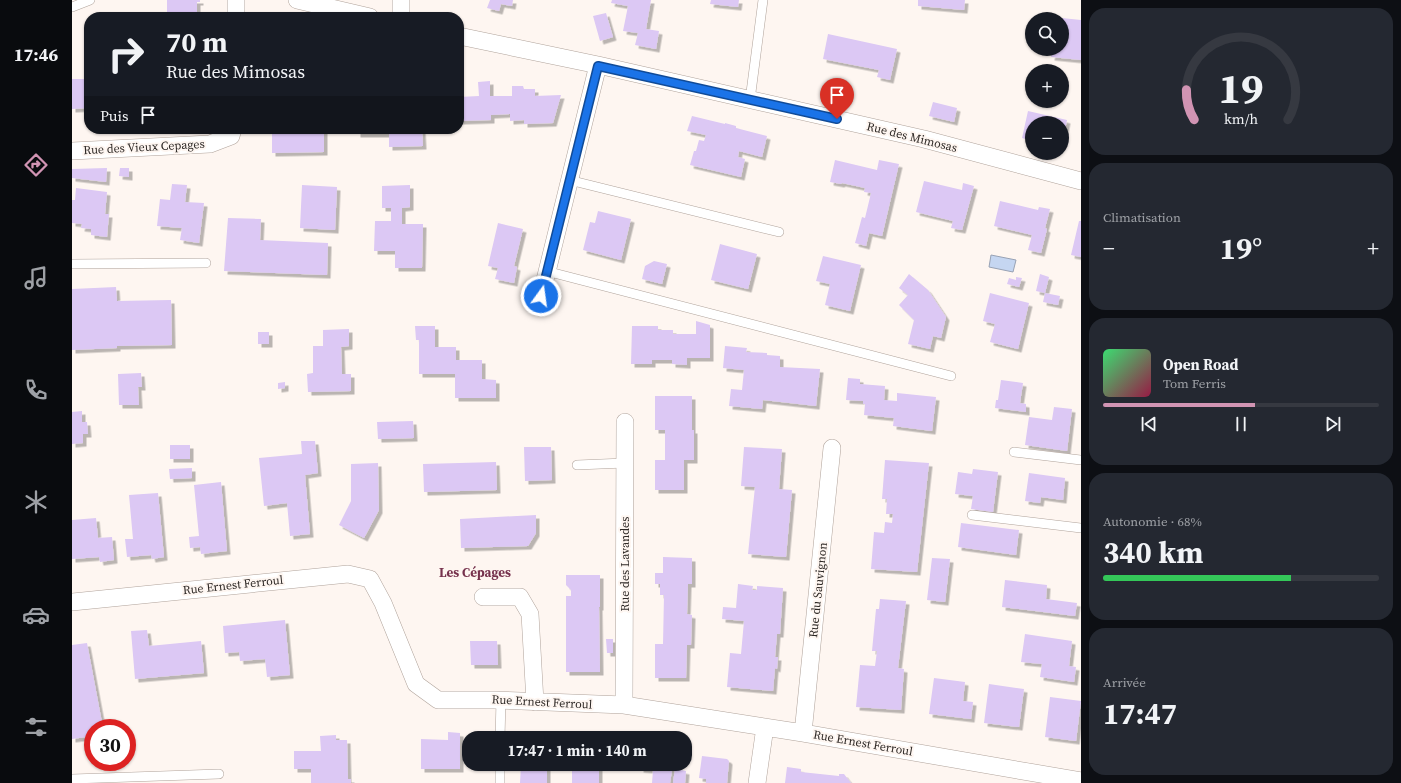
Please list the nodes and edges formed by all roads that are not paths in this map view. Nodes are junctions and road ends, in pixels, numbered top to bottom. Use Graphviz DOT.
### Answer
graph roads {
  1 [pos="90,0"];
  2 [pos="236,0"];
  3 [pos="297,0"];
  4 [pos="401,0"];
  5 [pos="763,0"];
  6 [pos="72,7"];
  7 [pos="236,12"];
  8 [pos="349,12"];
  9 [pos="401,12"];
  10 [pos="464,37"];
  11 [pos="598,66"];
  12 [pos="750,100"];
  13 [pos="232,134"];
  14 [pos="72,151"];
  15 [pos="569,180"];
  16 [pos="1081,181"];
  17 [pos="779,232"];
  18 [pos="206,263"];
  19 [pos="72,264"];
  20 [pos="546,271"];
  21 [pos="541,296"];
  22 [pos="951,376"];
  23 [pos="625,422"];
  24 [pos="832,448"];
  25 [pos="1014,452"];
  26 [pos="1081,460"];
  27 [pos="625,463"];
  28 [pos="577,465"];
  29 [pos="972,515"];
  30 [pos="1081,528"];
  31 [pos="483,597"];
  32 [pos="72,602"];
  33 [pos="501,700"];
  34 [pos="535,702"];
  35 [pos="624,705"];
  36 [pos="766,727"];
  37 [pos="500,731"];
  38 [pos="803,733"];
  39 [pos="500,771"];
  40 [pos="219,774"];
  41 [pos="1000,775"];
  42 [pos="72,779"];
  43 [pos="1081,781"];
  44 [pos="500,783"];
  45 [pos="757,783"];
  1 -- 6 [label="lane"];
  2 -- 7 [label="street"];
  3 -- 8 [label="street"];
  4 -- 9 [label="street"];
  5 -- 12 [label="lane"];
  10 -- 11 [label="street"];
  11 -- 12 [label="street, Rue des Mimosas"];
  11 -- 15 [label="street"];
  12 -- 16 [label="street, Rue des Mimosas"];
  13 -- 14 [label="street, Rue des Vieux Cepages"];
  15 -- 17 [label="lane"];
  15 -- 20 [label="street"];
  18 -- 19 [label="lane"];
  20 -- 21 [label="street"];
  20 -- 22 [label="lane"];
  23 -- 27 [label="street, Rue des Lavandes"];
  24 -- 38 [label="street, Rue du Sauvignon"];
  25 -- 26 [label="lane"];
  27 -- 28 [label="lane"];
  27 -- 35 [label="street, Rue des Lavandes"];
  29 -- 30 [label="lane"];
  31 -- 34 [label="street"];
  32 -- 33 [label="street, Rue Ernest Ferroul"];
  33 -- 34 [label="street, Rue Ernest Ferroul"];
  33 -- 37 [label="lane"];
  34 -- 35 [label="street, Rue Ernest Ferroul"];
  35 -- 36 [label="street, Rue Ernest Ferroul"];
  36 -- 38 [label="street, Rue Ernest Ferroul"];
  36 -- 45 [label="street"];
  38 -- 41 [label="street, Rue Ernest Ferroul"];
  39 -- 44 [label="lane"];
  40 -- 42 [label="lane"];
  41 -- 43 [label="street, Rue Ernest Ferroul"];
}
